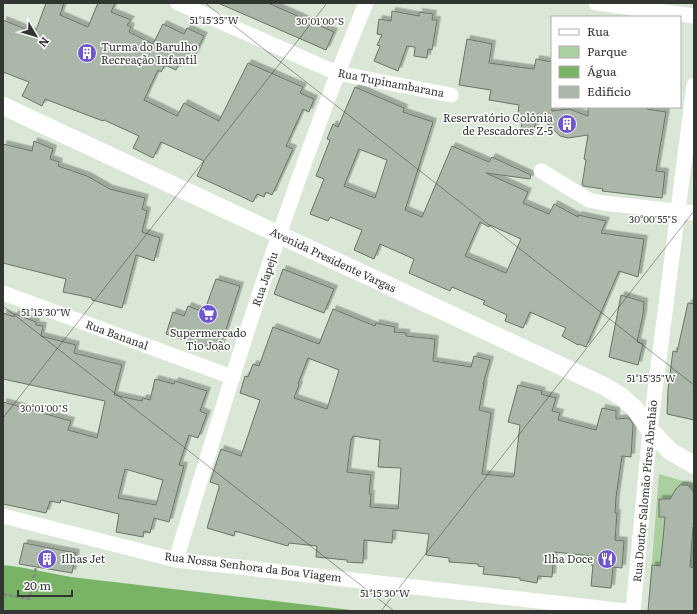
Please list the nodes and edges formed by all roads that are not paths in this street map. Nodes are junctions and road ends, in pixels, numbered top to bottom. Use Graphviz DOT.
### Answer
graph roads {
  1 [pos="178,3"];
  2 [pos="366,3"];
  3 [pos="596,3"];
  4 [pos="694,16"];
  5 [pos="336,73"];
  6 [pos="694,85"];
  7 [pos="451,95"];
  8 [pos="3,106"];
  9 [pos="540,171"];
  10 [pos="678,211"];
  11 [pos="694,213"];
  12 [pos="280,234"];
  13 [pos="3,293"];
  14 [pos="232,377"];
  15 [pos="650,430"];
  16 [pos="694,465"];
  17 [pos="3,516"];
  18 [pos="176,560"];
  19 [pos="626,611"];
  20 [pos="633,611"];
  1 -- 5 [label="street, Rua Tupinambarana"];
  2 -- 5 [label="street, Rua Japeju"];
  3 -- 4 [label="street"];
  5 -- 7 [label="street, Rua Tupinambarana"];
  5 -- 12 [label="street, Rua Japeju"];
  6 -- 10 [label="street, Rua Doutor Salomão Pires Abrahão"];
  8 -- 12 [label="street, Avenida Presidente Vargas"];
  9 -- 10 [label="street"];
  10 -- 11 [label="street"];
  10 -- 15 [label="street, Rua Doutor Salomão Pires Abrahão"];
  12 -- 14 [label="street, Rua Japeju"];
  12 -- 15 [label="street, Avenida Presidente Vargas"];
  13 -- 14 [label="street, Rua Bananal"];
  14 -- 18 [label="street, Rua Japeju"];
  15 -- 16 [label="street, Avenida Presidente Vargas"];
  15 -- 20 [label="street, Rua Doutor Salomão Pires Abrahão"];
  17 -- 18 [label="street, Rua Nossa Senhora da Boa Viagem"];
  18 -- 19 [label="street, Rua Nossa Senhora da Boa Viagem"];
}
